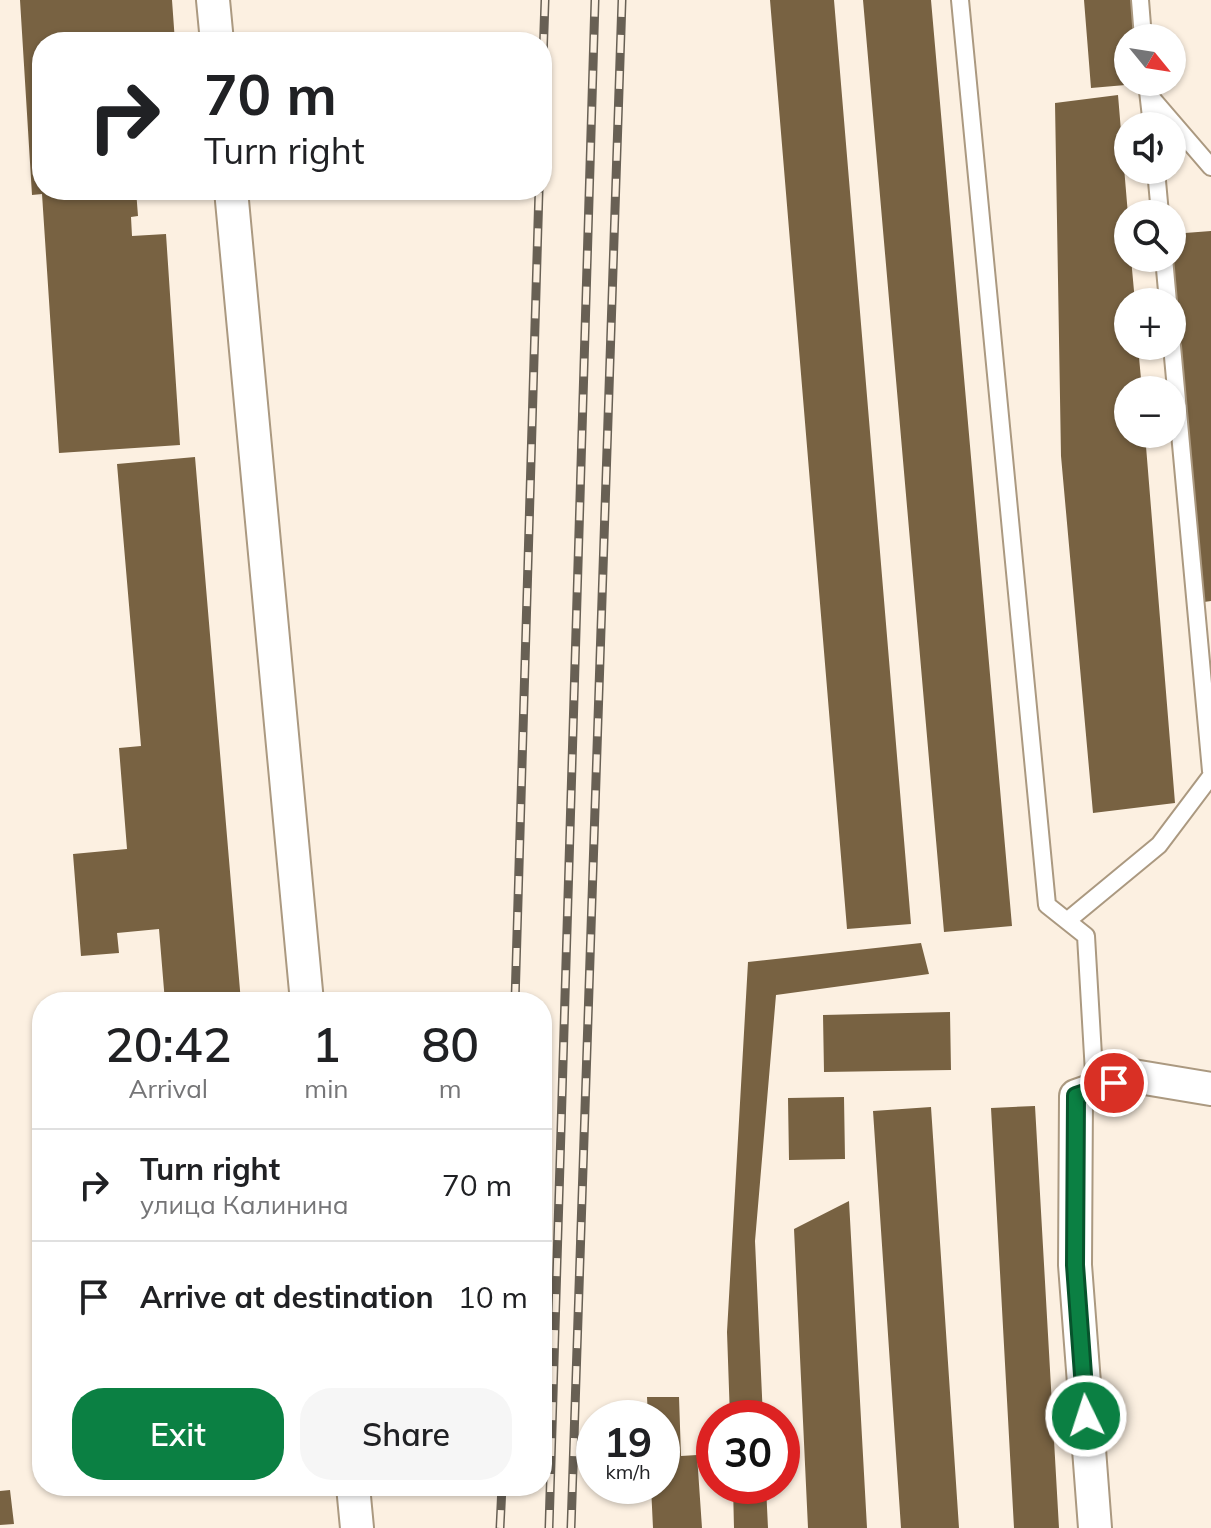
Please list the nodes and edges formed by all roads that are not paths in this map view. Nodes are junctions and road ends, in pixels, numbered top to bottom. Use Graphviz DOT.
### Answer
graph roads {
  1 [pos="213,0"];
  2 [pos="960,0"];
  3 [pos="1140,0"];
  4 [pos="1142,24"];
  5 [pos="216,32"];
  6 [pos="1154,96"];
  7 [pos="1211,167"];
  8 [pos="232,200"];
  9 [pos="1173,360"];
  10 [pos="1211,773"];
  11 [pos="1067,921"];
  12 [pos="306,992"];
  13 [pos="1211,1089"];
  14 [pos="1086,1093"];
  15 [pos="354,1496"];
  16 [pos="357,1528"];
  17 [pos="1095,1528"];
  1 -- 5 [label="street"];
  2 -- 11 [label="lane"];
  3 -- 4 [label="lane"];
  6 -- 7 [label="lane"];
  8 -- 12 [label="street"];
  9 -- 10 [label="lane"];
  10 -- 11 [label="lane"];
  11 -- 14 [label="lane"];
  13 -- 14 [label="street"];
  14 -- 17 [label="street"];
  15 -- 16 [label="street"];
}
